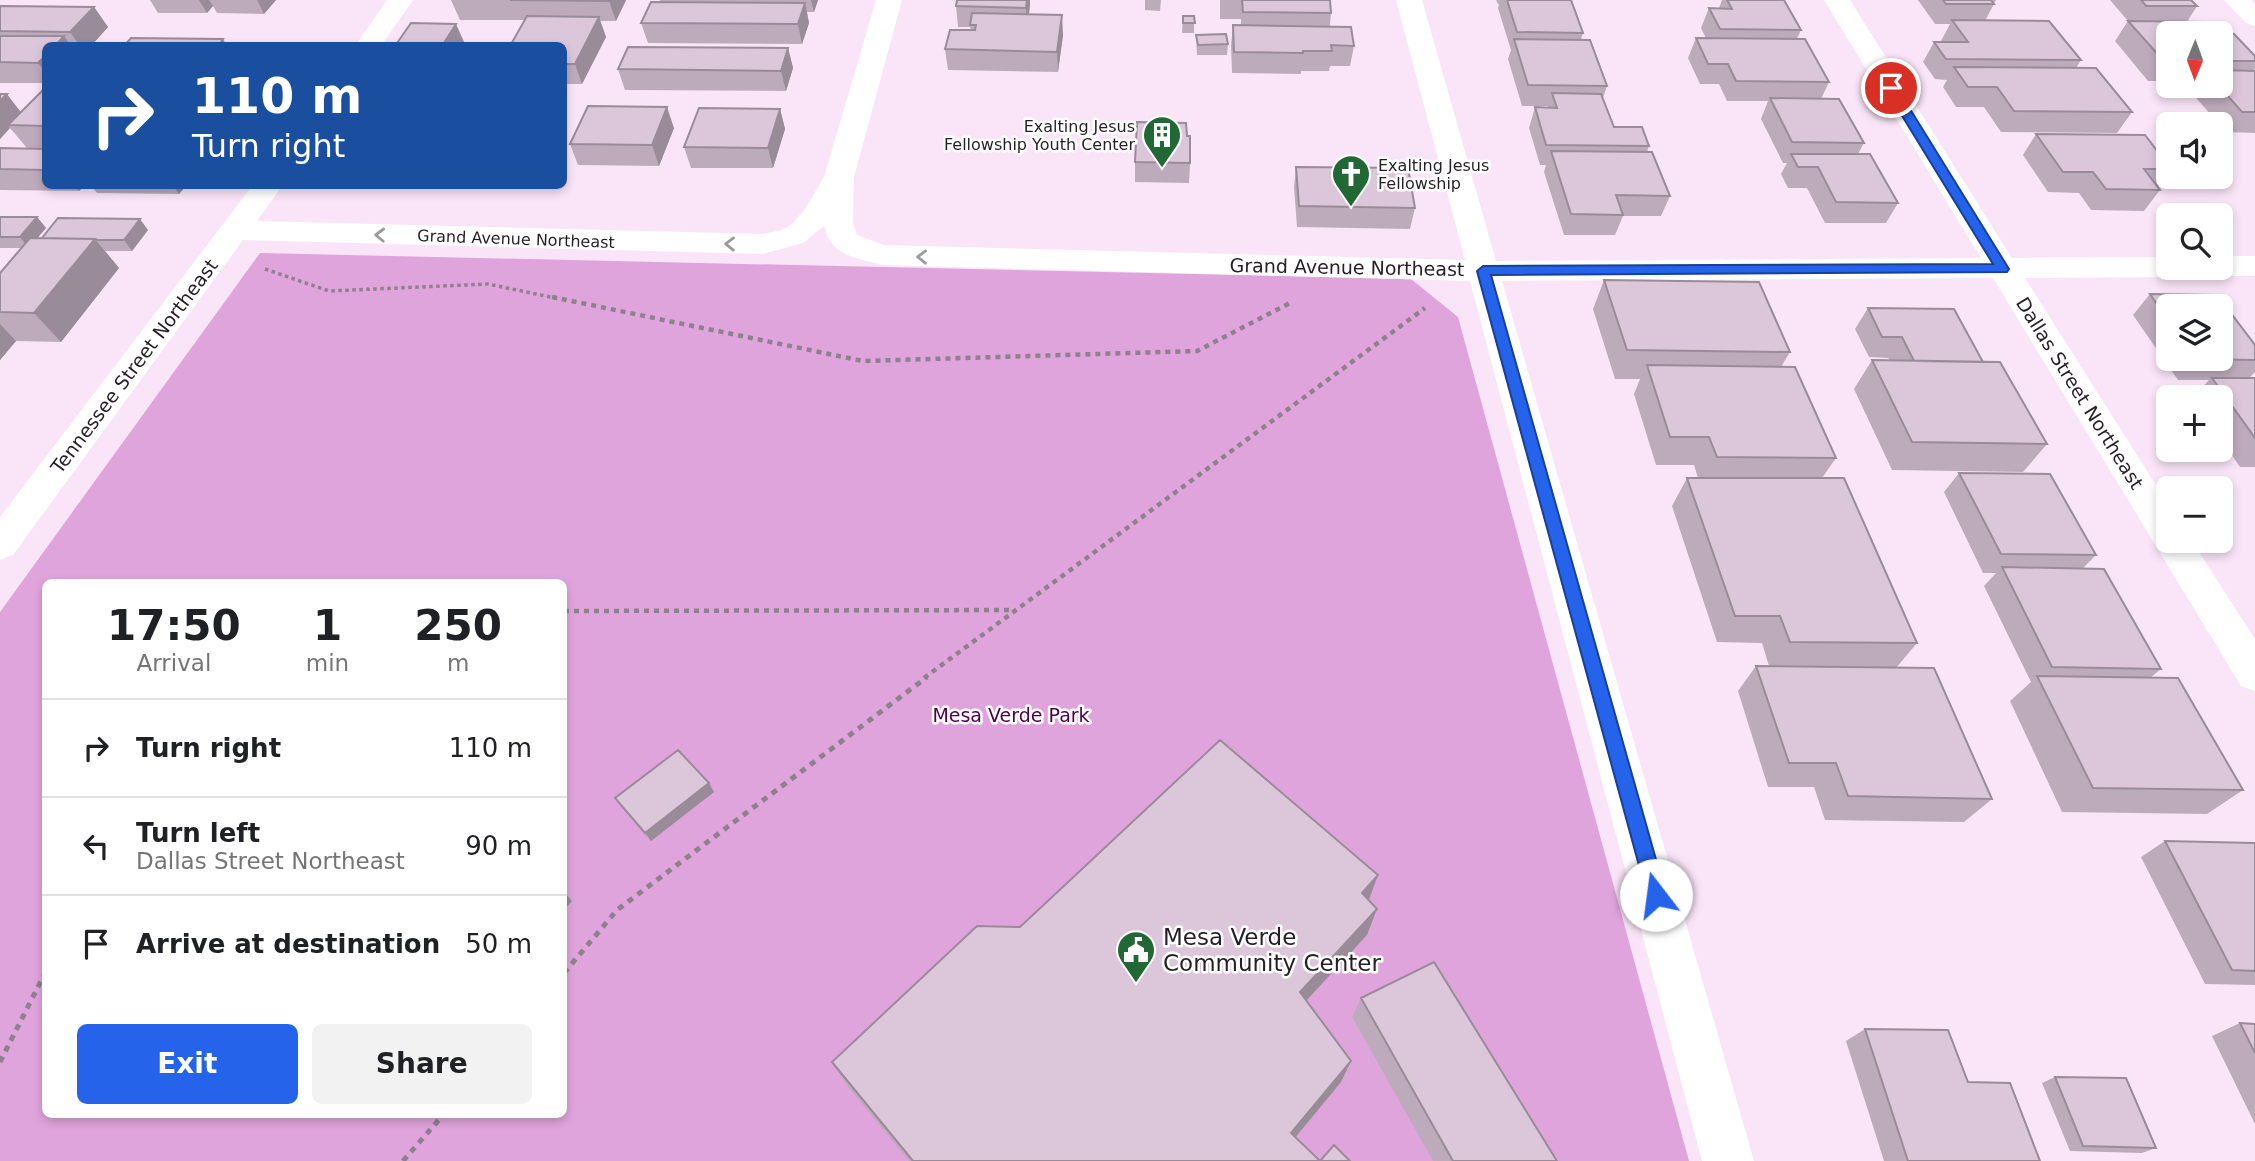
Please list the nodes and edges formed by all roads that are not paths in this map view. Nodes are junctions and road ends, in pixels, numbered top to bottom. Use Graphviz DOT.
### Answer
graph roads {
  1 [pos="400,0"];
  2 [pos="890,0"];
  3 [pos="1409,0"];
  4 [pos="1837,0"];
  5 [pos="2237,0"];
  6 [pos="2255,18"];
  7 [pos="371,42"];
  8 [pos="839,177"];
  9 [pos="265,189"];
  10 [pos="234,230"];
  11 [pos="2233,266"];
  12 [pos="2255,266"];
  13 [pos="2156,267"];
  14 [pos="2002,269"];
  15 [pos="1483,271"];
  16 [pos="2156,516"];
  17 [pos="0,545"];
  18 [pos="2179,553"];
  19 [pos="2255,674"];
  20 [pos="1728,1161"];
  1 -- 7 [label="street"];
  2 -- 8 [label="street"];
  3 -- 15 [label="street"];
  4 -- 14 [label="street, Dallas Street Northeast"];
  5 -- 6 [label="street"];
  8 -- 10 [label="street, Grand Avenue Northeast, one-way"];
  15 -- 8 [label="street, Grand Avenue Northeast, one-way"];
  9 -- 10 [label="street, Tennessee Street Northeast"];
  10 -- 17 [label="street, Tennessee Street Northeast"];
  11 -- 12 [label="street"];
  13 -- 14 [label="street, Grand Avenue Northeast"];
  14 -- 15 [label="street, Grand Avenue Northeast"];
  14 -- 16 [label="street, Dallas Street Northeast"];
  15 -- 20 [label="street"];
  18 -- 19 [label="street"];
}
